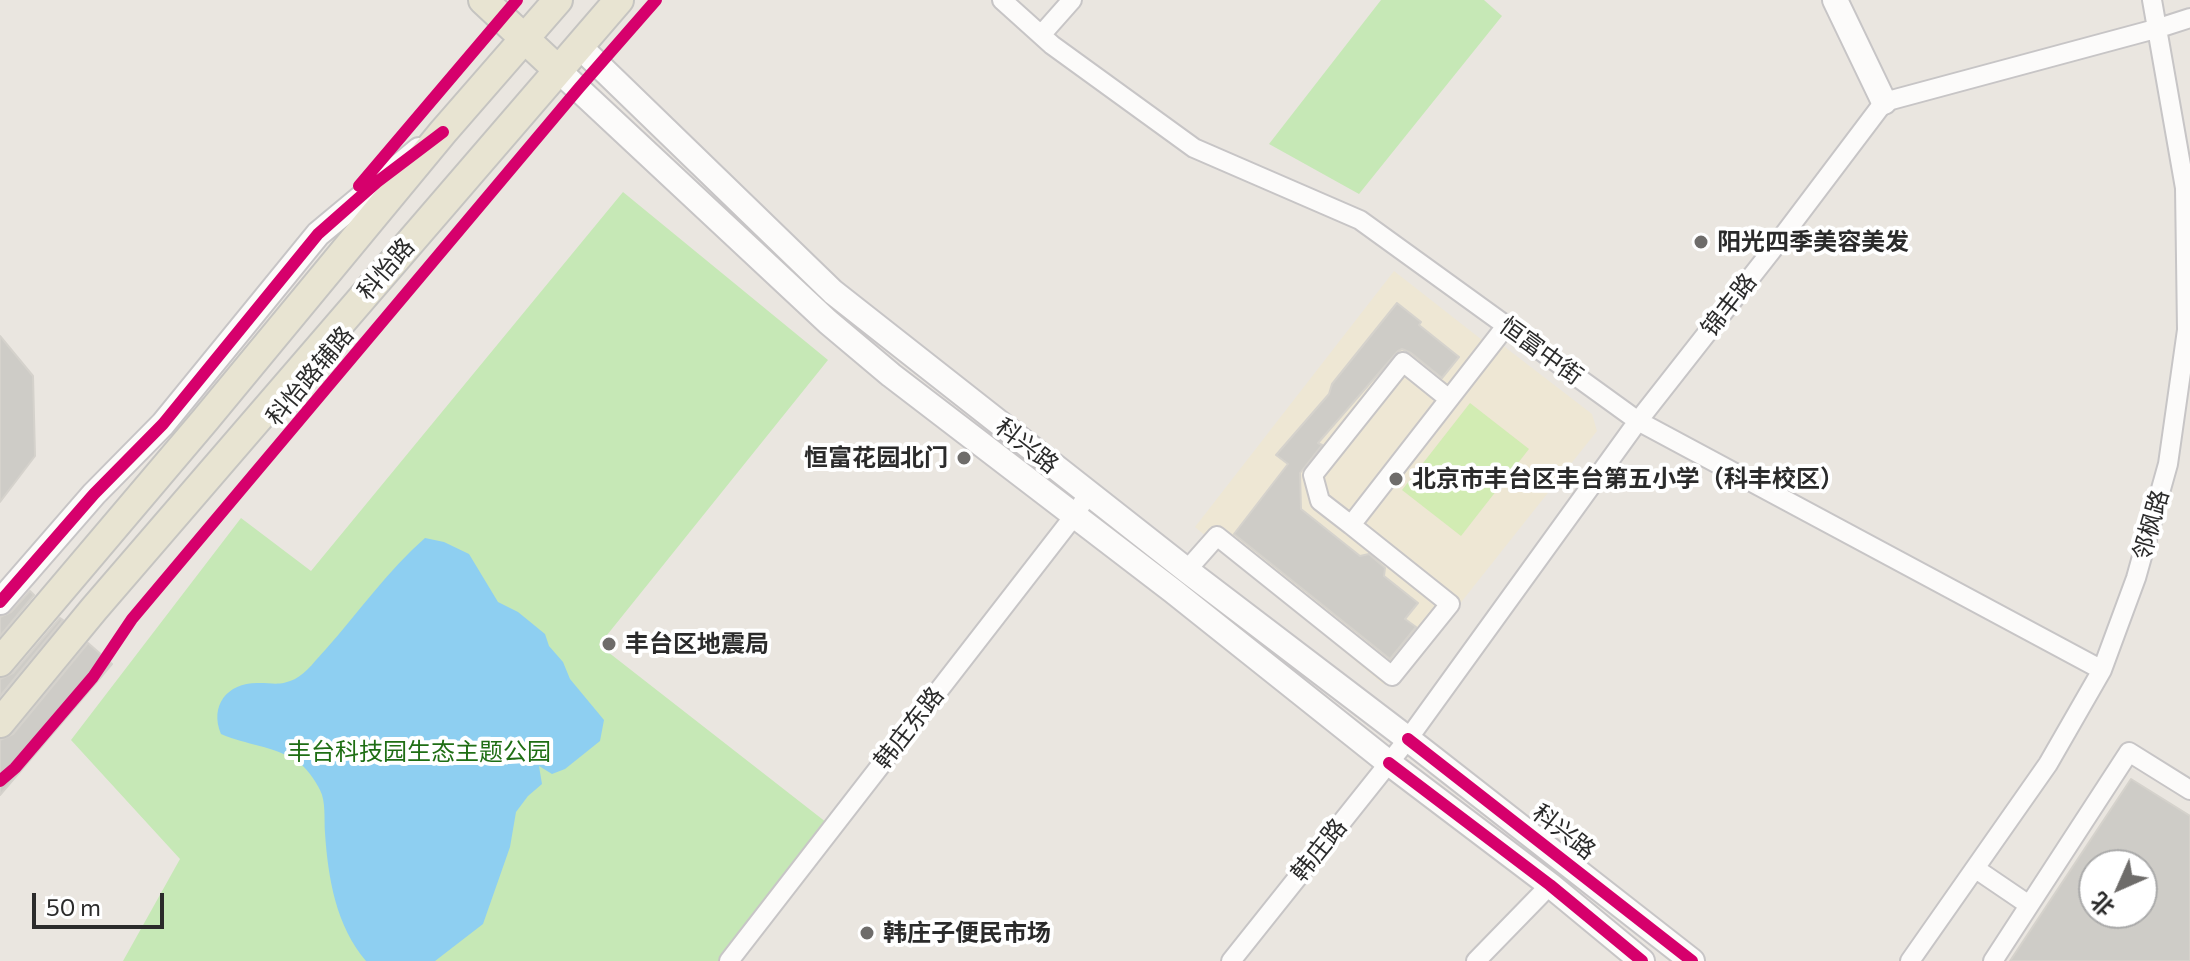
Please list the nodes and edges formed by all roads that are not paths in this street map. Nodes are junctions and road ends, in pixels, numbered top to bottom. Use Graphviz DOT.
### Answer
graph roads {
  1 [pos="483,0"];
  2 [pos="619,0"];
  3 [pos="1002,0"];
  4 [pos="1072,0"];
  5 [pos="1835,0"];
  6 [pos="2152,0"];
  7 [pos="546,4"];
  8 [pos="2190,18"];
  9 [pos="2159,28"];
  10 [pos="1041,35"];
  11 [pos="525,38"];
  12 [pos="579,46"];
  13 [pos="557,69"];
  14 [pos="1884,102"];
  15 [pos="443,132"];
  16 [pos="1506,326"];
  17 [pos="1449,399"];
  18 [pos="1638,421"];
  19 [pos="1088,494"];
  20 [pos="1074,516"];
  21 [pos="1351,525"];
  22 [pos="1186,571"];
  23 [pos="0,602"];
  24 [pos="0,662"];
  25 [pos="2102,670"];
  26 [pos="0,723"];
  27 [pos="1408,739"];
  28 [pos="1389,763"];
  29 [pos="2190,790"];
  30 [pos="1976,869"];
  31 [pos="1550,885"];
  32 [pos="2029,905"];
  33 [pos="729,961"];
  34 [pos="1231,961"];
  35 [pos="1476,961"];
  36 [pos="1642,961"];
  37 [pos="1692,961"];
  38 [pos="1910,961"];
  39 [pos="1993,961"];
  1 -- 11 [label="main road"];
  2 -- 12 [label="main road, 科怡路"];
  3 -- 10 [label="street, 恒富中街"];
  4 -- 10 [label="street"];
  5 -- 14 [label="main road"];
  6 -- 9 [label="street, 邻枫路"];
  7 -- 11 [label="main road, 科怡路"];
  7 -- 12 [label="main road"];
  8 -- 9 [label="street"];
  9 -- 14 [label="street"];
  9 -- 25 [label="street, 邻枫路"];
  10 -- 16 [label="street, 恒富中街"];
  11 -- 13 [label="main road"];
  11 -- 15 [label="main road, 科怡路"];
  12 -- 13 [label="main road, 科怡路"];
  12 -- 19 [label="main road, 科兴路"];
  13 -- 20 [label="main road, 科兴路"];
  13 -- 26 [label="main road, 科怡路"];
  14 -- 18 [label="street, 锦丰路"];
  15 -- 23 [label="main road"];
  15 -- 24 [label="main road, 科怡路"];
  16 -- 17 [label="street"];
  16 -- 18 [label="street, 恒富中街"];
  17 -- 21 [label="street"];
  17 -- 21 [label="street"];
  18 -- 25 [label="street, 恒富中街"];
  18 -- 27 [label="street, 锦丰路"];
  19 -- 20 [label="street, 韩庄东路"];
  19 -- 22 [label="main road, 科兴路"];
  20 -- 28 [label="main road, 科兴路"];
  20 -- 33 [label="street, 韩庄东路"];
  21 -- 22 [label="street"];
  22 -- 27 [label="main road, 科兴路"];
  25 -- 30 [label="street, 邻枫路"];
  27 -- 28 [label="street, 韩庄路"];
  27 -- 37 [label="main road, 科兴路"];
  28 -- 31 [label="main road, 科兴路"];
  28 -- 34 [label="street, 韩庄路"];
  29 -- 32 [label="street"];
  30 -- 32 [label="street"];
  30 -- 38 [label="street, 邻枫路"];
  31 -- 35 [label="street"];
  31 -- 36 [label="main road, 科兴路"];
  32 -- 39 [label="street"];
}
